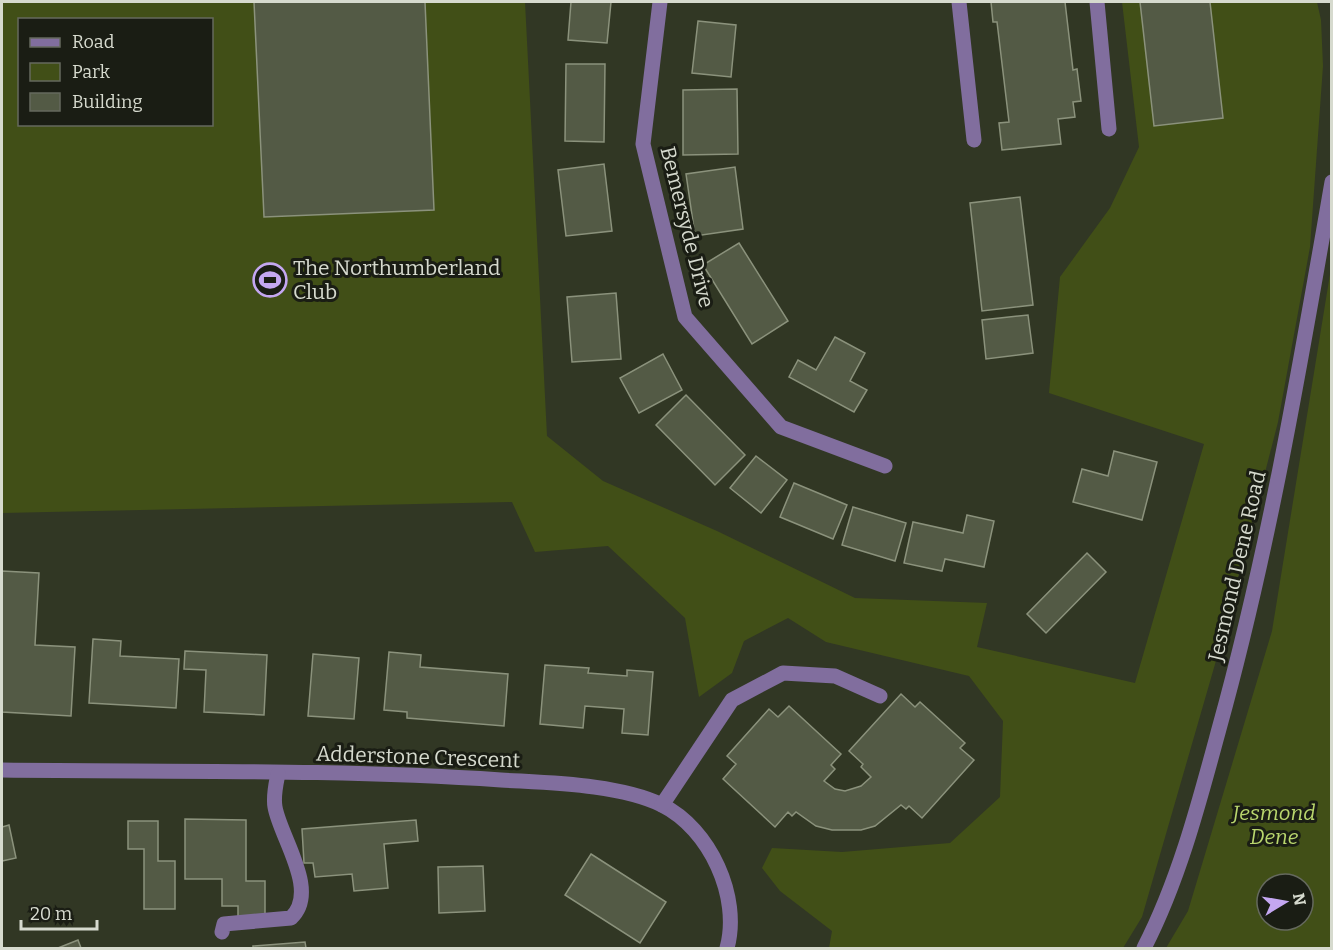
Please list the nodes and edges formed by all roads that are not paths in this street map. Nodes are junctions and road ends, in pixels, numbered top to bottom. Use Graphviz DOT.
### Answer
graph roads {
  1 [pos="660,2"];
  2 [pos="959,2"];
  3 [pos="1096,2"];
  4 [pos="1109,129"];
  5 [pos="974,140"];
  6 [pos="1332,182"];
  7 [pos="885,466"];
  8 [pos="880,696"];
  9 [pos="2,770"];
  10 [pos="278,774"];
  11 [pos="662,805"];
  12 [pos="222,932"];
  13 [pos="727,948"];
  14 [pos="1144,948"];
  1 -- 7 [label="street, Bemersyde Drive"];
  2 -- 5 [label="street"];
  3 -- 4 [label="street"];
  6 -- 14 [label="street, Jesmond Dene Road"];
  8 -- 11 [label="street"];
  9 -- 10 [label="street, Adderstone Crescent"];
  10 -- 11 [label="street, Adderstone Crescent"];
  10 -- 12 [label="street"];
  11 -- 13 [label="street, Adderstone Crescent"];
}
